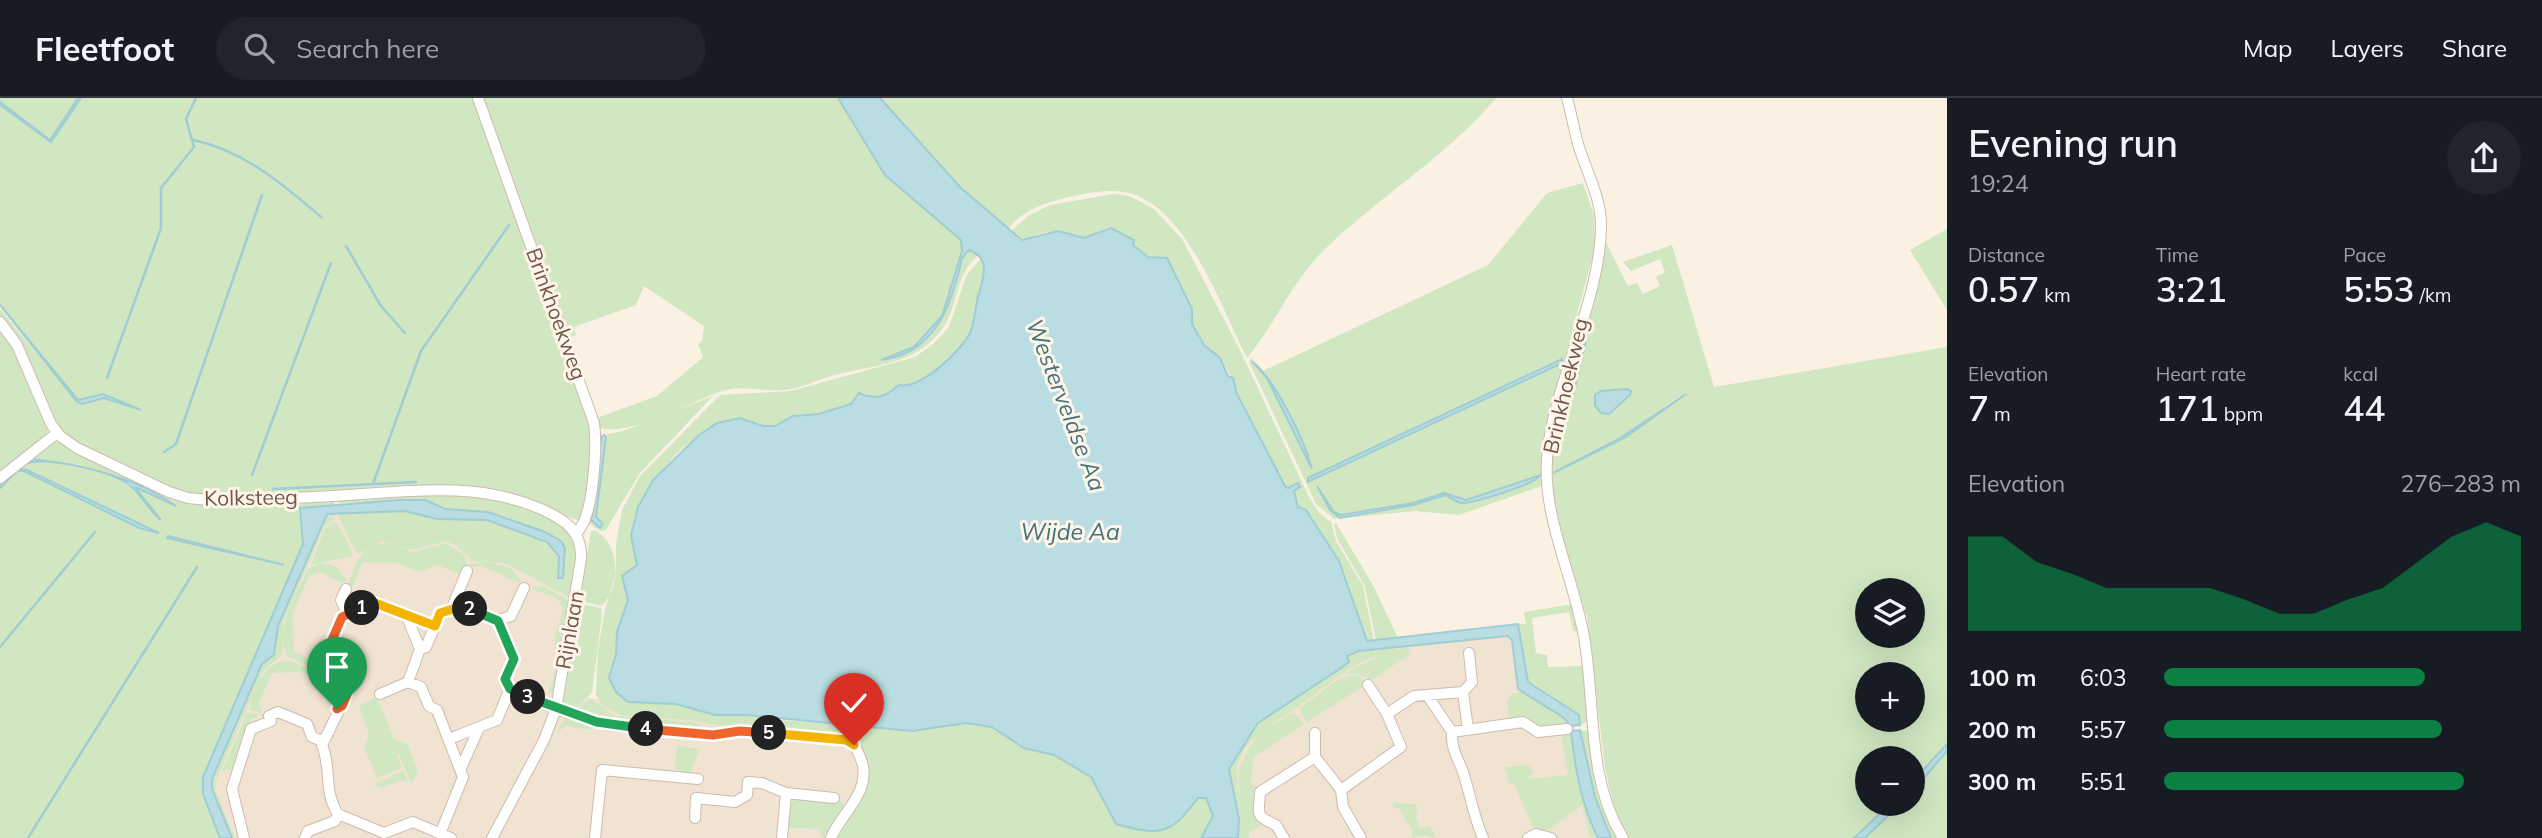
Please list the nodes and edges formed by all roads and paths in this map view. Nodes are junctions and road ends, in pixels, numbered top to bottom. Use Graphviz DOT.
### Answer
graph roads {
  1 [pos="478,98"];
  2 [pos="1567,98"];
  3 [pos="0,322"];
  4 [pos="57,433"];
  5 [pos="0,478"];
  6 [pos="576,533"];
  7 [pos="467,571"];
  8 [pos="524,588"];
  9 [pos="346,589"];
  10 [pos="452,610"];
  11 [pos="347,614"];
  12 [pos="407,617"];
  13 [pos="498,621"];
  14 [pos="435,626"];
  15 [pos="420,649"];
  16 [pos="1469,653"];
  17 [pos="408,682"];
  18 [pos="1368,685"];
  19 [pos="510,689"];
  20 [pos="1464,692"];
  21 [pos="380,694"];
  22 [pos="1427,695"];
  23 [pos="556,709"];
  24 [pos="1387,714"];
  25 [pos="479,727"];
  26 [pos="1468,729"];
  27 [pos="1567,729"];
  28 [pos="1452,732"];
  29 [pos="1315,733"];
  30 [pos="449,739"];
  31 [pos="323,741"];
  32 [pos="1315,757"];
  33 [pos="461,768"];
  34 [pos="698,779"];
  35 [pos="1341,790"];
  36 [pos="786,793"];
  37 [pos="834,798"];
  38 [pos="338,814"];
  39 [pos="695,818"];
  40 [pos="370,833"];
  41 [pos="446,836"];
  42 [pos="244,838"];
  43 [pos="305,838"];
  44 [pos="492,838"];
  45 [pos="595,838"];
  46 [pos="782,838"];
  47 [pos="831,838"];
  48 [pos="1284,838"];
  49 [pos="1361,838"];
  50 [pos="1483,838"];
  51 [pos="1528,838"];
  52 [pos="1551,838"];
  53 [pos="1623,838"];
  1 -- 6 [label="street, Brinkhoekweg"];
  2 -- 53 [label="street, Brinkhoekweg"];
  3 -- 4 [label="street"];
  4 -- 5 [label="street"];
  4 -- 6 [label="street, Kolksteeg"];
  6 -- 23 [label="street, Rijnlaan"];
  7 -- 10 [label="street"];
  8 -- 13 [label="street"];
  9 -- 11 [label="street"];
  10 -- 13 [label="street"];
  10 -- 14 [label="street"];
  11 -- 12 [label="street"];
  11 -- 31 [label="street"];
  12 -- 14 [label="street"];
  12 -- 15 [label="street"];
  13 -- 19 [label="street"];
  14 -- 15 [label="street"];
  15 -- 17 [label="street"];
  16 -- 20 [label="street"];
  17 -- 21 [label="street"];
  17 -- 30 [label="street"];
  18 -- 24 [label="street"];
  19 -- 23 [label="street"];
  19 -- 25 [label="street"];
  20 -- 22 [label="street"];
  20 -- 26 [label="street"];
  22 -- 24 [label="street"];
  22 -- 28 [label="street"];
  23 -- 44 [label="street, Rijnlaan"];
  23 -- 47 [label="street"];
  24 -- 35 [label="street"];
  25 -- 30 [label="street"];
  25 -- 33 [label="street"];
  26 -- 27 [label="street"];
  26 -- 28 [label="street"];
  28 -- 50 [label="street"];
  29 -- 32 [label="street"];
  30 -- 33 [label="street"];
  31 -- 38 [label="street"];
  31 -- 42 [label="street"];
  32 -- 35 [label="street"];
  32 -- 48 [label="street"];
  33 -- 41 [label="street"];
  34 -- 45 [label="street"];
  35 -- 49 [label="street"];
  36 -- 37 [label="street"];
  36 -- 39 [label="street"];
  36 -- 46 [label="street"];
  38 -- 40 [label="street"];
  38 -- 43 [label="street"];
  40 -- 41 [label="street"];
  51 -- 52 [label="street"];
}
